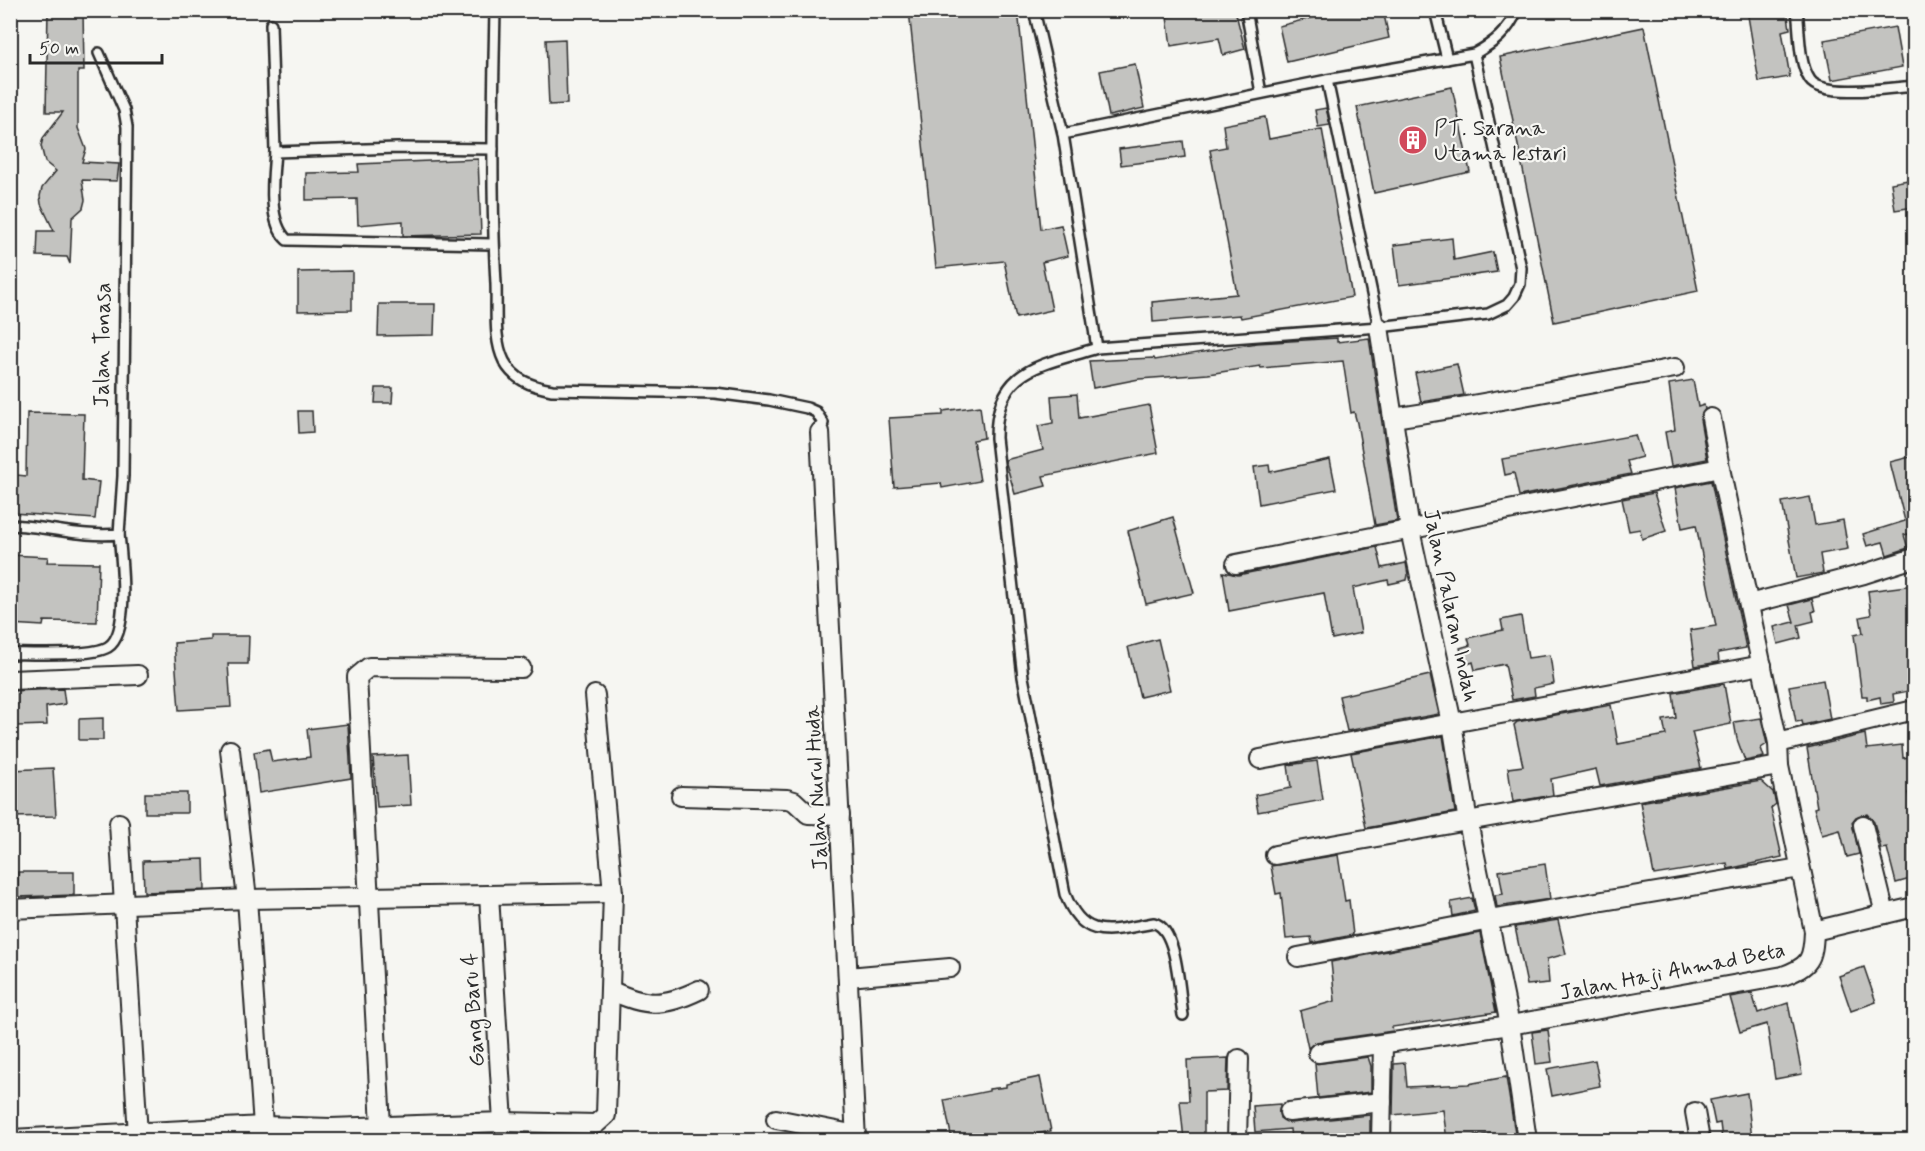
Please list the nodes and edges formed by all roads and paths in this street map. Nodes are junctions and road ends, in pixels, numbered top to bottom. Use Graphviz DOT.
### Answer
graph roads {
  1 [pos="495,10"];
  2 [pos="1034,10"];
  3 [pos="1246,10"];
  4 [pos="1435,10"];
  5 [pos="1517,10"];
  6 [pos="1797,10"];
  7 [pos="271,24"];
  8 [pos="99,53"];
  9 [pos="1474,54"];
  10 [pos="1447,59"];
  11 [pos="1327,80"];
  12 [pos="1914,86"];
  13 [pos="1261,93"];
  14 [pos="1062,134"];
  15 [pos="493,149"];
  16 [pos="275,152"];
  17 [pos="492,244"];
  18 [pos="1379,327"];
  19 [pos="1097,348"];
  20 [pos="1675,369"];
  21 [pos="1393,418"];
  22 [pos="1711,418"];
  23 [pos="820,432"];
  24 [pos="1720,468"];
  25 [pos="10,525"];
  26 [pos="1410,530"];
  27 [pos="119,534"];
  28 [pos="1914,558"];
  29 [pos="1236,564"];
  30 [pos="1749,604"];
  31 [pos="10,654"];
  32 [pos="1762,665"];
  33 [pos="521,668"];
  34 [pos="138,675"];
  35 [pos="10,680"];
  36 [pos="595,695"];
  37 [pos="1914,710"];
  38 [pos="1452,723"];
  39 [pos="1778,743"];
  40 [pos="230,750"];
  41 [pos="1260,759"];
  42 [pos="1779,766"];
  43 [pos="681,796"];
  44 [pos="840,815"];
  45 [pos="1468,822"];
  46 [pos="119,823"];
  47 [pos="1863,825"];
  48 [pos="1275,855"];
  49 [pos="1800,868"];
  50 [pos="613,893"];
  51 [pos="489,895"];
  52 [pos="247,899"];
  53 [pos="369,899"];
  54 [pos="124,904"];
  55 [pos="1914,907"];
  56 [pos="10,909"];
  57 [pos="1886,914"];
  58 [pos="1490,920"];
  59 [pos="1814,931"];
  60 [pos="1298,957"];
  61 [pos="950,968"];
  62 [pos="848,977"];
  63 [pos="610,990"];
  64 [pos="699,990"];
  65 [pos="1183,1015"];
  66 [pos="1510,1025"];
  67 [pos="1383,1044"];
  68 [pos="1318,1053"];
  69 [pos="1239,1059"];
  70 [pos="1382,1102"];
  71 [pos="1288,1112"];
  72 [pos="1695,1113"];
  73 [pos="776,1119"];
  74 [pos="503,1122"];
  75 [pos="263,1126"];
  76 [pos="381,1126"];
  77 [pos="561,1133"];
  78 [pos="138,1134"];
  79 [pos="332,1134"];
  80 [pos="11,1135"];
  81 [pos="185,1136"];
  82 [pos="856,1138"];
  83 [pos="1237,1140"];
  84 [pos="1381,1140"];
  85 [pos="1527,1140"];
  86 [pos="1700,1140"];
  1 -- 15 [label="lane"];
  2 -- 14 [label="lane"];
  3 -- 13 [label="lane"];
  4 -- 10 [label="lane"];
  5 -- 9 [label="lane"];
  6 -- 12 [label="lane"];
  7 -- 16 [label="lane"];
  8 -- 27 [label="lane, Jalan Tonasa"];
  9 -- 10 [label="lane"];
  9 -- 18 [label="lane"];
  10 -- 11 [label="lane"];
  11 -- 13 [label="lane"];
  11 -- 18 [label="lane, Jalan Palaran Indah"];
  13 -- 14 [label="lane"];
  14 -- 19 [label="lane"];
  15 -- 16 [label="lane"];
  15 -- 17 [label="lane"];
  16 -- 17 [label="lane"];
  17 -- 23 [label="lane"];
  18 -- 19 [label="lane"];
  18 -- 21 [label="street, Jalan Palaran Indah"];
  19 -- 65 [label="lane"];
  20 -- 21 [label="street"];
  21 -- 26 [label="street, Jalan Palaran Indah"];
  22 -- 24 [label="street"];
  23 -- 44 [label="street, Jalan Nurul Huda"];
  24 -- 26 [label="street"];
  24 -- 30 [label="street"];
  25 -- 27 [label="lane"];
  26 -- 29 [label="street"];
  26 -- 38 [label="street, Jalan Palaran Indah"];
  27 -- 31 [label="lane, Jalan Tonasa"];
  28 -- 30 [label="street"];
  30 -- 32 [label="street"];
  32 -- 38 [label="street"];
  32 -- 39 [label="street"];
  33 -- 53 [label="street"];
  34 -- 35 [label="street"];
  36 -- 50 [label="street"];
  37 -- 39 [label="street"];
  38 -- 41 [label="street"];
  38 -- 45 [label="street, Jalan Palaran Indah"];
  39 -- 42 [label="street"];
  40 -- 52 [label="street"];
  42 -- 45 [label="street"];
  42 -- 49 [label="street"];
  43 -- 44 [label="street"];
  44 -- 62 [label="street, Jalan Nurul Huda"];
  45 -- 48 [label="street"];
  45 -- 58 [label="street, Jalan Palaran Indah"];
  46 -- 54 [label="street"];
  47 -- 57 [label="street"];
  49 -- 58 [label="street"];
  49 -- 59 [label="street"];
  50 -- 51 [label="street"];
  50 -- 63 [label="street"];
  51 -- 53 [label="street"];
  51 -- 74 [label="street, Gang Baru 4"];
  52 -- 53 [label="street"];
  52 -- 54 [label="street"];
  52 -- 75 [label="street"];
  53 -- 76 [label="street"];
  54 -- 56 [label="street"];
  54 -- 78 [label="street"];
  55 -- 57 [label="street"];
  57 -- 59 [label="street"];
  58 -- 60 [label="street"];
  58 -- 66 [label="street, Jalan Palaran Indah"];
  59 -- 66 [label="street, Jalan Haji Ahmad Beta"];
  61 -- 62 [label="street"];
  62 -- 82 [label="street, Jalan Nurul Huda"];
  63 -- 64 [label="street"];
  63 -- 77 [label="street"];
  66 -- 67 [label="street, Jalan Haji Ahmad Beta"];
  66 -- 85 [label="street, Jalan Palaran Indah"];
  67 -- 68 [label="street, Jalan Haji Ahmad Beta"];
  67 -- 70 [label="street"];
  69 -- 83 [label="street"];
  70 -- 71 [label="street"];
  70 -- 84 [label="street"];
  72 -- 86 [label="street"];
  73 -- 82 [label="street"];
  74 -- 76 [label="street"];
  74 -- 77 [label="street"];
  75 -- 79 [label="street"];
  75 -- 81 [label="street"];
  76 -- 79 [label="street"];
  78 -- 80 [label="street"];
  78 -- 81 [label="street"];
}
